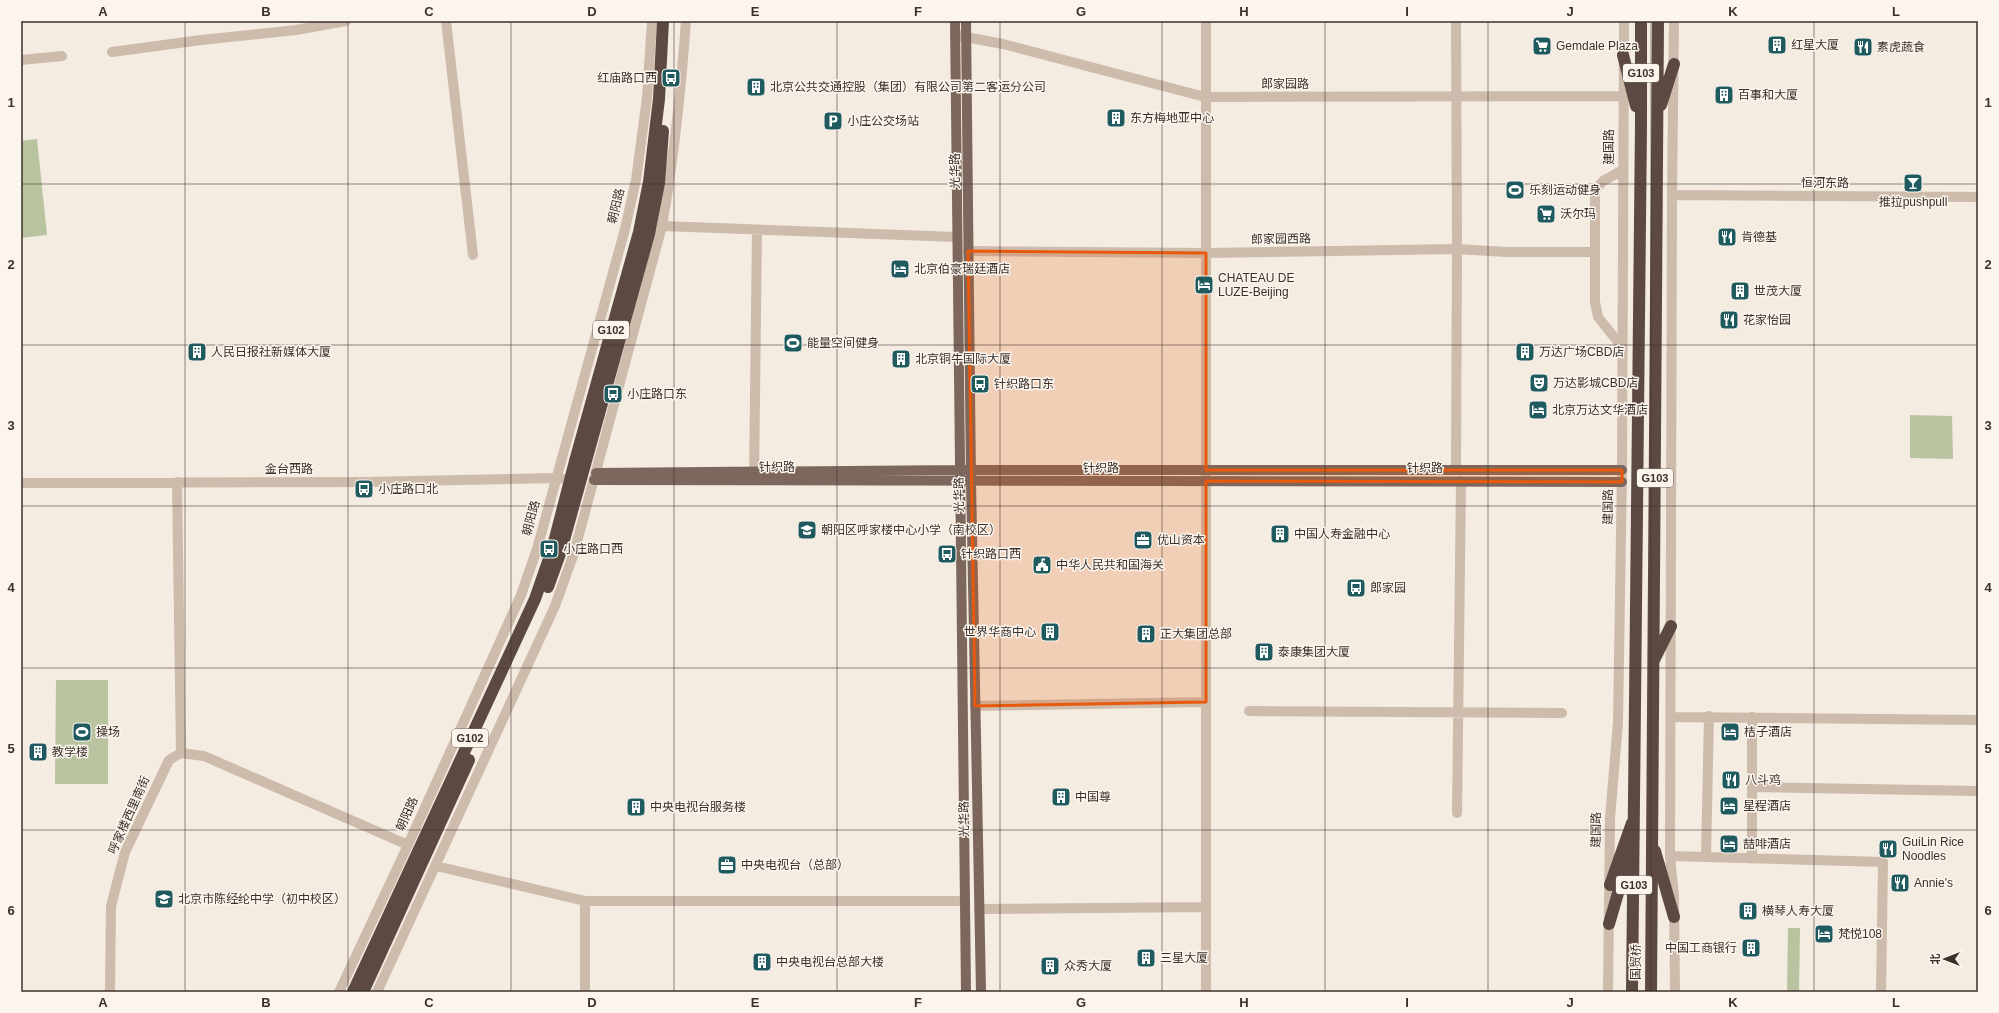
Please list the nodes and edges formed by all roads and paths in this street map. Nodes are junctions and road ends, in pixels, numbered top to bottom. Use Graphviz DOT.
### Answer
graph roads {
  1 [pos="346,21"];
  2 [pos="446,21"];
  3 [pos="652,21"];
  4 [pos="663,21"];
  5 [pos="671,21"];
  6 [pos="686,21"];
  7 [pos="955,21"];
  8 [pos="966,21"];
  9 [pos="1206,21"];
  10 [pos="1456,21"];
  11 [pos="1624,21"];
  12 [pos="1640,21"];
  13 [pos="1658,21"];
  14 [pos="1674,21"];
  15 [pos="955,35"];
  16 [pos="966,36"];
  17 [pos="112,52"];
  18 [pos="1623,55"];
  19 [pos="62,56"];
  20 [pos="21,60"];
  21 [pos="1674,64"];
  22 [pos="1456,96"];
  23 [pos="1623,96"];
  24 [pos="1205,97"];
  25 [pos="1657,118"];
  26 [pos="1641,125"];
  27 [pos="1623,170"];
  28 [pos="636,180"];
  29 [pos="659,183"];
  30 [pos="1672,195"];
  31 [pos="1978,197"];
  32 [pos="662,226"];
  33 [pos="757,230"];
  34 [pos="957,237"];
  35 [pos="1457,249"];
  36 [pos="968,252"];
  37 [pos="1595,252"];
  38 [pos="1206,254"];
  39 [pos="473,255"];
  40 [pos="1622,347"];
  41 [pos="1206,470"];
  42 [pos="1456,470"];
  43 [pos="1622,470"];
  44 [pos="961,475"];
  45 [pos="971,475"];
  46 [pos="754,476"];
  47 [pos="578,477"];
  48 [pos="595,477"];
  49 [pos="557,478"];
  50 [pos="1206,481"];
  51 [pos="1461,481"];
  52 [pos="177,482"];
  53 [pos="1622,482"];
  54 [pos="21,483"];
  55 [pos="1671,626"];
  56 [pos="1652,663"];
  57 [pos="1206,702"];
  58 [pos="975,706"];
  59 [pos="1249,711"];
  60 [pos="1458,713"];
  61 [pos="1562,714"];
  62 [pos="1709,716"];
  63 [pos="1671,717"];
  64 [pos="1752,717"];
  65 [pos="1978,720"];
  66 [pos="181,753"];
  67 [pos="1752,787"];
  68 [pos="1977,791"];
  69 [pos="1457,813"];
  70 [pos="1635,814"];
  71 [pos="1635,837"];
  72 [pos="1651,839"];
  73 [pos="408,845"];
  74 [pos="1670,856"];
  75 [pos="1706,857"];
  76 [pos="1752,859"];
  77 [pos="436,866"];
  78 [pos="1610,885"];
  79 [pos="965,900"];
  80 [pos="585,901"];
  81 [pos="1206,907"];
  82 [pos="979,909"];
  83 [pos="1674,917"];
  84 [pos="1609,924"];
  85 [pos="110,992"];
  86 [pos="339,992"];
  87 [pos="352,992"];
  88 [pos="363,992"];
  89 [pos="377,992"];
  90 [pos="585,992"];
  91 [pos="966,992"];
  92 [pos="980,992"];
  93 [pos="1206,992"];
  94 [pos="1608,992"];
  95 [pos="1632,992"];
  96 [pos="1650,992"];
  97 [pos="1675,992"];
  98 [pos="1881,992"];
  1 -- 17 [label="street"];
  2 -- 39 [label="street"];
  3 -- 28 [label="street, 朝阳路"];
  4 -- 29 [label="highway, 朝阳路 / G102"];
  5 -- 29 [label="highway, 朝阳路 / G102"];
  6 -- 29 [label="street, 朝阳路"];
  7 -- 15 [label="main road, 光华路"];
  8 -- 16 [label="main road, 光华路"];
  9 -- 24 [label="street"];
  10 -- 22 [label="street"];
  11 -- 18 [label="street, 建国路"];
  12 -- 26 [label="highway, G103"];
  13 -- 25 [label="highway, G103"];
  14 -- 21 [label="street"];
  15 -- 16 [label="street, 郎家园路"];
  15 -- 34 [label="main road, 光华路"];
  16 -- 24 [label="street, 郎家园路"];
  16 -- 36 [label="main road, 光华路"];
  18 -- 23 [label="street, 建国路"];
  18 -- 26 [label="highway"];
  19 -- 20 [label="street"];
  21 -- 25 [label="highway"];
  21 -- 30 [label="street"];
  22 -- 23 [label="street, 郎家园路"];
  22 -- 24 [label="street, 郎家园路"];
  22 -- 35 [label="street"];
  23 -- 27 [label="street, 建国路"];
  24 -- 38 [label="street"];
  25 -- 56 [label="highway, G103"];
  26 -- 70 [label="highway, G103"];
  27 -- 37 [label="street"];
  27 -- 40 [label="street, 建国路"];
  28 -- 29 [label="street"];
  28 -- 49 [label="street, 朝阳路"];
  29 -- 32 [label="street, 朝阳路"];
  29 -- 47 [label="highway, 朝阳路 / G102"];
  30 -- 31 [label="street, 恒河东路"];
  30 -- 55 [label="street"];
  32 -- 33 [label="street"];
  32 -- 48 [label="street, 朝阳路"];
  33 -- 34 [label="street"];
  33 -- 46 [label="street"];
  34 -- 44 [label="main road, 光华路"];
  35 -- 37 [label="street, 郎家园西路"];
  35 -- 38 [label="street, 郎家园西路"];
  35 -- 42 [label="street"];
  36 -- 38 [label="street, 郎家园西路"];
  36 -- 45 [label="main road, 光华路"];
  37 -- 40 [label="street"];
  38 -- 41 [label="street"];
  40 -- 43 [label="street, 建国路"];
  41 -- 42 [label="main road, 针织路"];
  41 -- 45 [label="main road, 针织路"];
  41 -- 50 [label="street"];
  42 -- 43 [label="main road, 针织路"];
  43 -- 53 [label="street, 建国路"];
  44 -- 45 [label="main road, 针织路"];
  44 -- 46 [label="main road, 针织路"];
  44 -- 79 [label="main road, 光华路"];
  45 -- 50 [label="main road, 针织路"];
  45 -- 58 [label="main road, 光华路"];
  46 -- 48 [label="main road, 针织路"];
  47 -- 48 [label="street, 针织路"];
  47 -- 49 [label="street, 金台西路"];
  47 -- 87 [label="highway, 朝阳路 / G102"];
  47 -- 88 [label="highway, 朝阳路 / G102"];
  48 -- 77 [label="street, 朝阳路"];
  49 -- 52 [label="street, 金台西路"];
  49 -- 73 [label="street, 朝阳路"];
  50 -- 51 [label="main road, 针织路"];
  50 -- 57 [label="street"];
  51 -- 53 [label="main road, 针织路"];
  51 -- 60 [label="street"];
  52 -- 54 [label="street, 金台西路"];
  52 -- 66 [label="street"];
  53 -- 78 [label="street, 建国路"];
  55 -- 56 [label="highway"];
  55 -- 63 [label="street"];
  56 -- 72 [label="highway, G103"];
  57 -- 58 [label="street"];
  57 -- 81 [label="street"];
  58 -- 82 [label="main road, 光华路"];
  59 -- 60 [label="street"];
  60 -- 61 [label="street"];
  60 -- 69 [label="street"];
  62 -- 63 [label="street"];
  62 -- 64 [label="street"];
  62 -- 75 [label="street"];
  63 -- 74 [label="street"];
  64 -- 65 [label="street"];
  64 -- 67 [label="street"];
  66 -- 73 [label="street"];
  66 -- 85 [label="street, 呼家楼西里南街"];
  67 -- 68 [label="street"];
  67 -- 76 [label="street"];
  70 -- 71 [label="highway, G103"];
  70 -- 78 [label="highway"];
  71 -- 84 [label="highway"];
  71 -- 95 [label="highway, 国贸桥 / G103"];
  72 -- 83 [label="highway"];
  72 -- 96 [label="highway, 国贸桥 / G103"];
  73 -- 86 [label="street, 朝阳路"];
  74 -- 75 [label="street"];
  74 -- 83 [label="street"];
  75 -- 76 [label="street"];
  76 -- 98 [label="street"];
  77 -- 80 [label="street"];
  77 -- 89 [label="street, 朝阳路"];
  78 -- 84 [label="street, 建国路"];
  79 -- 80 [label="street"];
  79 -- 91 [label="main road, 光华路"];
  80 -- 90 [label="street"];
  81 -- 82 [label="street"];
  81 -- 93 [label="street"];
  82 -- 92 [label="main road, 光华路"];
  83 -- 97 [label="street"];
  84 -- 94 [label="street, 建国路"];
}
